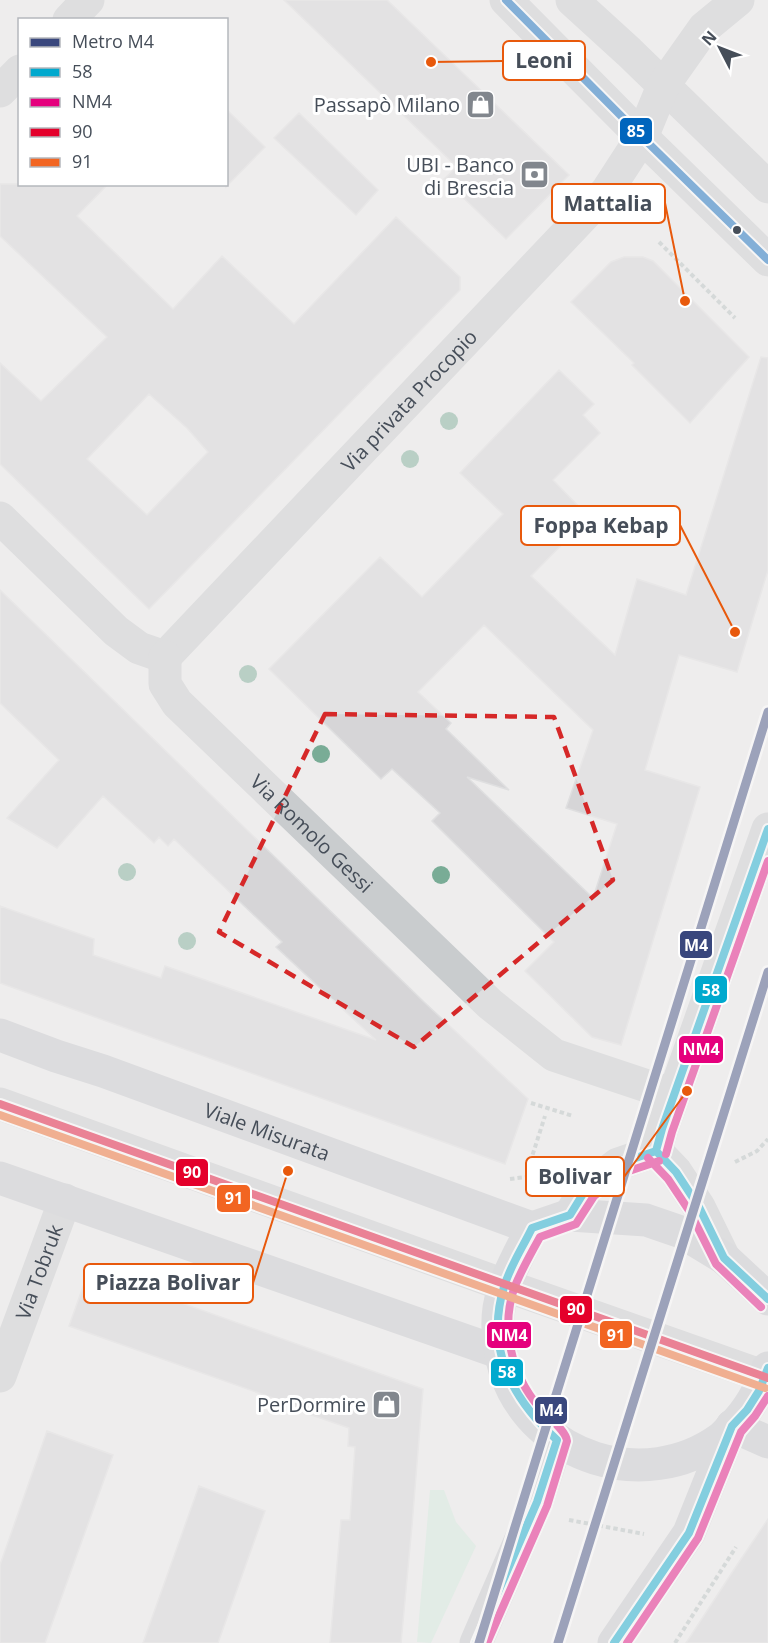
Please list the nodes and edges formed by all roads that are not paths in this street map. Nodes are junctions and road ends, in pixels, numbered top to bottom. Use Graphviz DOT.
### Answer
graph roads {
  1 [pos="88,0"];
  2 [pos="506,0"];
  3 [pos="572,0"];
  4 [pos="738,0"];
  5 [pos="71,18"];
  6 [pos="18,72"];
  7 [pos="663,86"];
  8 [pos="0,91"];
  9 [pos="642,137"];
  10 [pos="768,187"];
  11 [pos="768,260"];
  12 [pos="0,518"];
  13 [pos="165,657"];
  14 [pos="768,829"];
  15 [pos="0,1035"];
  16 [pos="674,1095"];
  17 [pos="0,1104"];
  18 [pos="656,1151"];
  19 [pos="0,1178"];
  20 [pos="65,1200"];
  21 [pos="570,1215"];
  22 [pos="532,1228"];
  23 [pos="724,1258"];
  24 [pos="504,1285"];
  25 [pos="768,1299"];
  26 [pos="501,1353"];
  27 [pos="767,1374"];
  28 [pos="0,1376"];
  29 [pos="732,1426"];
  30 [pos="557,1440"];
  31 [pos="768,1442"];
  32 [pos="476,1643"];
  33 [pos="614,1643"];
  1 -- 5 [label="street"];
  2 -- 9 [label="street"];
  3 -- 7 [label="street"];
  4 -- 7 [label="street, Via privata Procopio"];
  6 -- 8 [label="street"];
  7 -- 9 [label="street, Via privata Procopio"];
  7 -- 10 [label="street"];
  9 -- 11 [label="street"];
  9 -- 13 [label="street, Via privata Procopio"];
  12 -- 13 [label="street"];
  13 -- 16 [label="street, Via Romolo Gessi"];
  14 -- 16 [label="street"];
  15 -- 22 [label="main road, Viale Misurata"];
  16 -- 18 [label="street"];
  17 -- 24 [label="street"];
  18 -- 21 [label="street"];
  18 -- 23 [label="street"];
  19 -- 20 [label="main road"];
  20 -- 26 [label="main road"];
  20 -- 28 [label="street, Via Tobruk"];
  21 -- 22 [label="main road"];
  21 -- 23 [label="main road"];
  22 -- 24 [label="main road"];
  23 -- 25 [label="main road"];
  24 -- 26 [label="main road"];
  24 -- 27 [label="street"];
  26 -- 30 [label="main road"];
  27 -- 29 [label="main road"];
  29 -- 30 [label="main road"];
  29 -- 31 [label="main road"];
  29 -- 33 [label="main road"];
  30 -- 32 [label="main road"];
}
